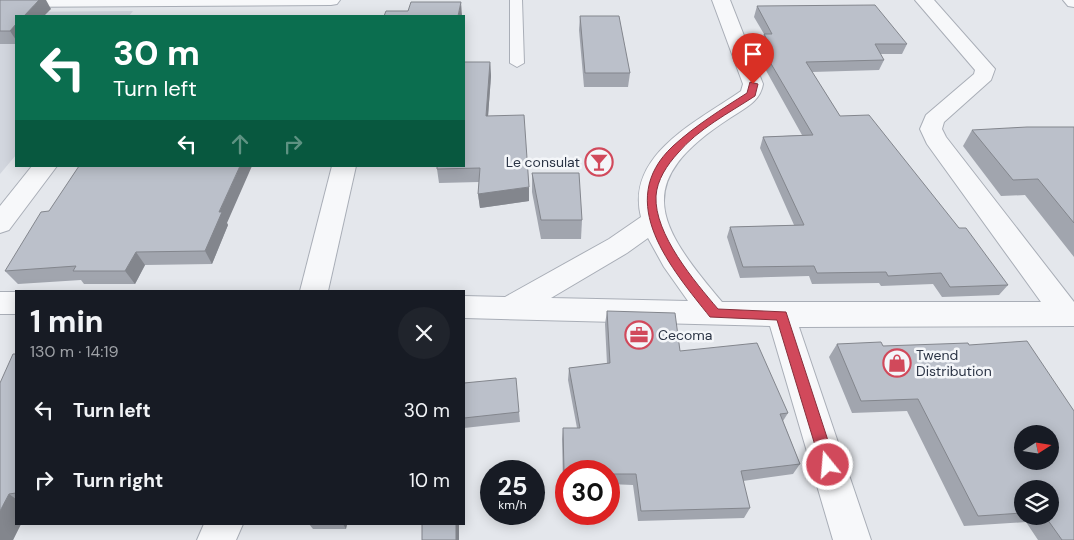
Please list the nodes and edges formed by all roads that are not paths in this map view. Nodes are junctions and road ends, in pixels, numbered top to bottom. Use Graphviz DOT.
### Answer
graph roads {
  1 [pos="331,0"];
  2 [pos="516,0"];
  3 [pos="714,0"];
  4 [pos="721,0"];
  5 [pos="726,0"];
  6 [pos="924,0"];
  7 [pos="74,1"];
  8 [pos="170,1"];
  9 [pos="0,2"];
  10 [pos="160,15"];
  11 [pos="516,63"];
  12 [pos="44,167"];
  13 [pos="344,167"];
  14 [pos="655,220"];
  15 [pos="0,224"];
  16 [pos="314,290"];
  17 [pos="0,303"];
  18 [pos="15,303"];
  19 [pos="465,306"];
  20 [pos="509,308"];
  21 [pos="714,314"];
  22 [pos="1069,314"];
  23 [pos="782,315"];
  24 [pos="224,525"];
  25 [pos="216,540"];
  26 [pos="852,540"];
  1 -- 8 [label="street"];
  2 -- 11 [label="lane"];
  3 -- 4 [label="street"];
  4 -- 5 [label="street"];
  4 -- 14 [label="street"];
  6 -- 22 [label="street"];
  7 -- 8 [label="street"];
  7 -- 9 [label="street"];
  8 -- 10 [label="street"];
  12 -- 15 [label="street"];
  13 -- 16 [label="street"];
  14 -- 20 [label="street"];
  14 -- 21 [label="street"];
  17 -- 18 [label="street"];
  19 -- 20 [label="street"];
  20 -- 21 [label="street"];
  21 -- 23 [label="street"];
  22 -- 23 [label="street"];
  23 -- 26 [label="street"];
  24 -- 25 [label="street"];
}
